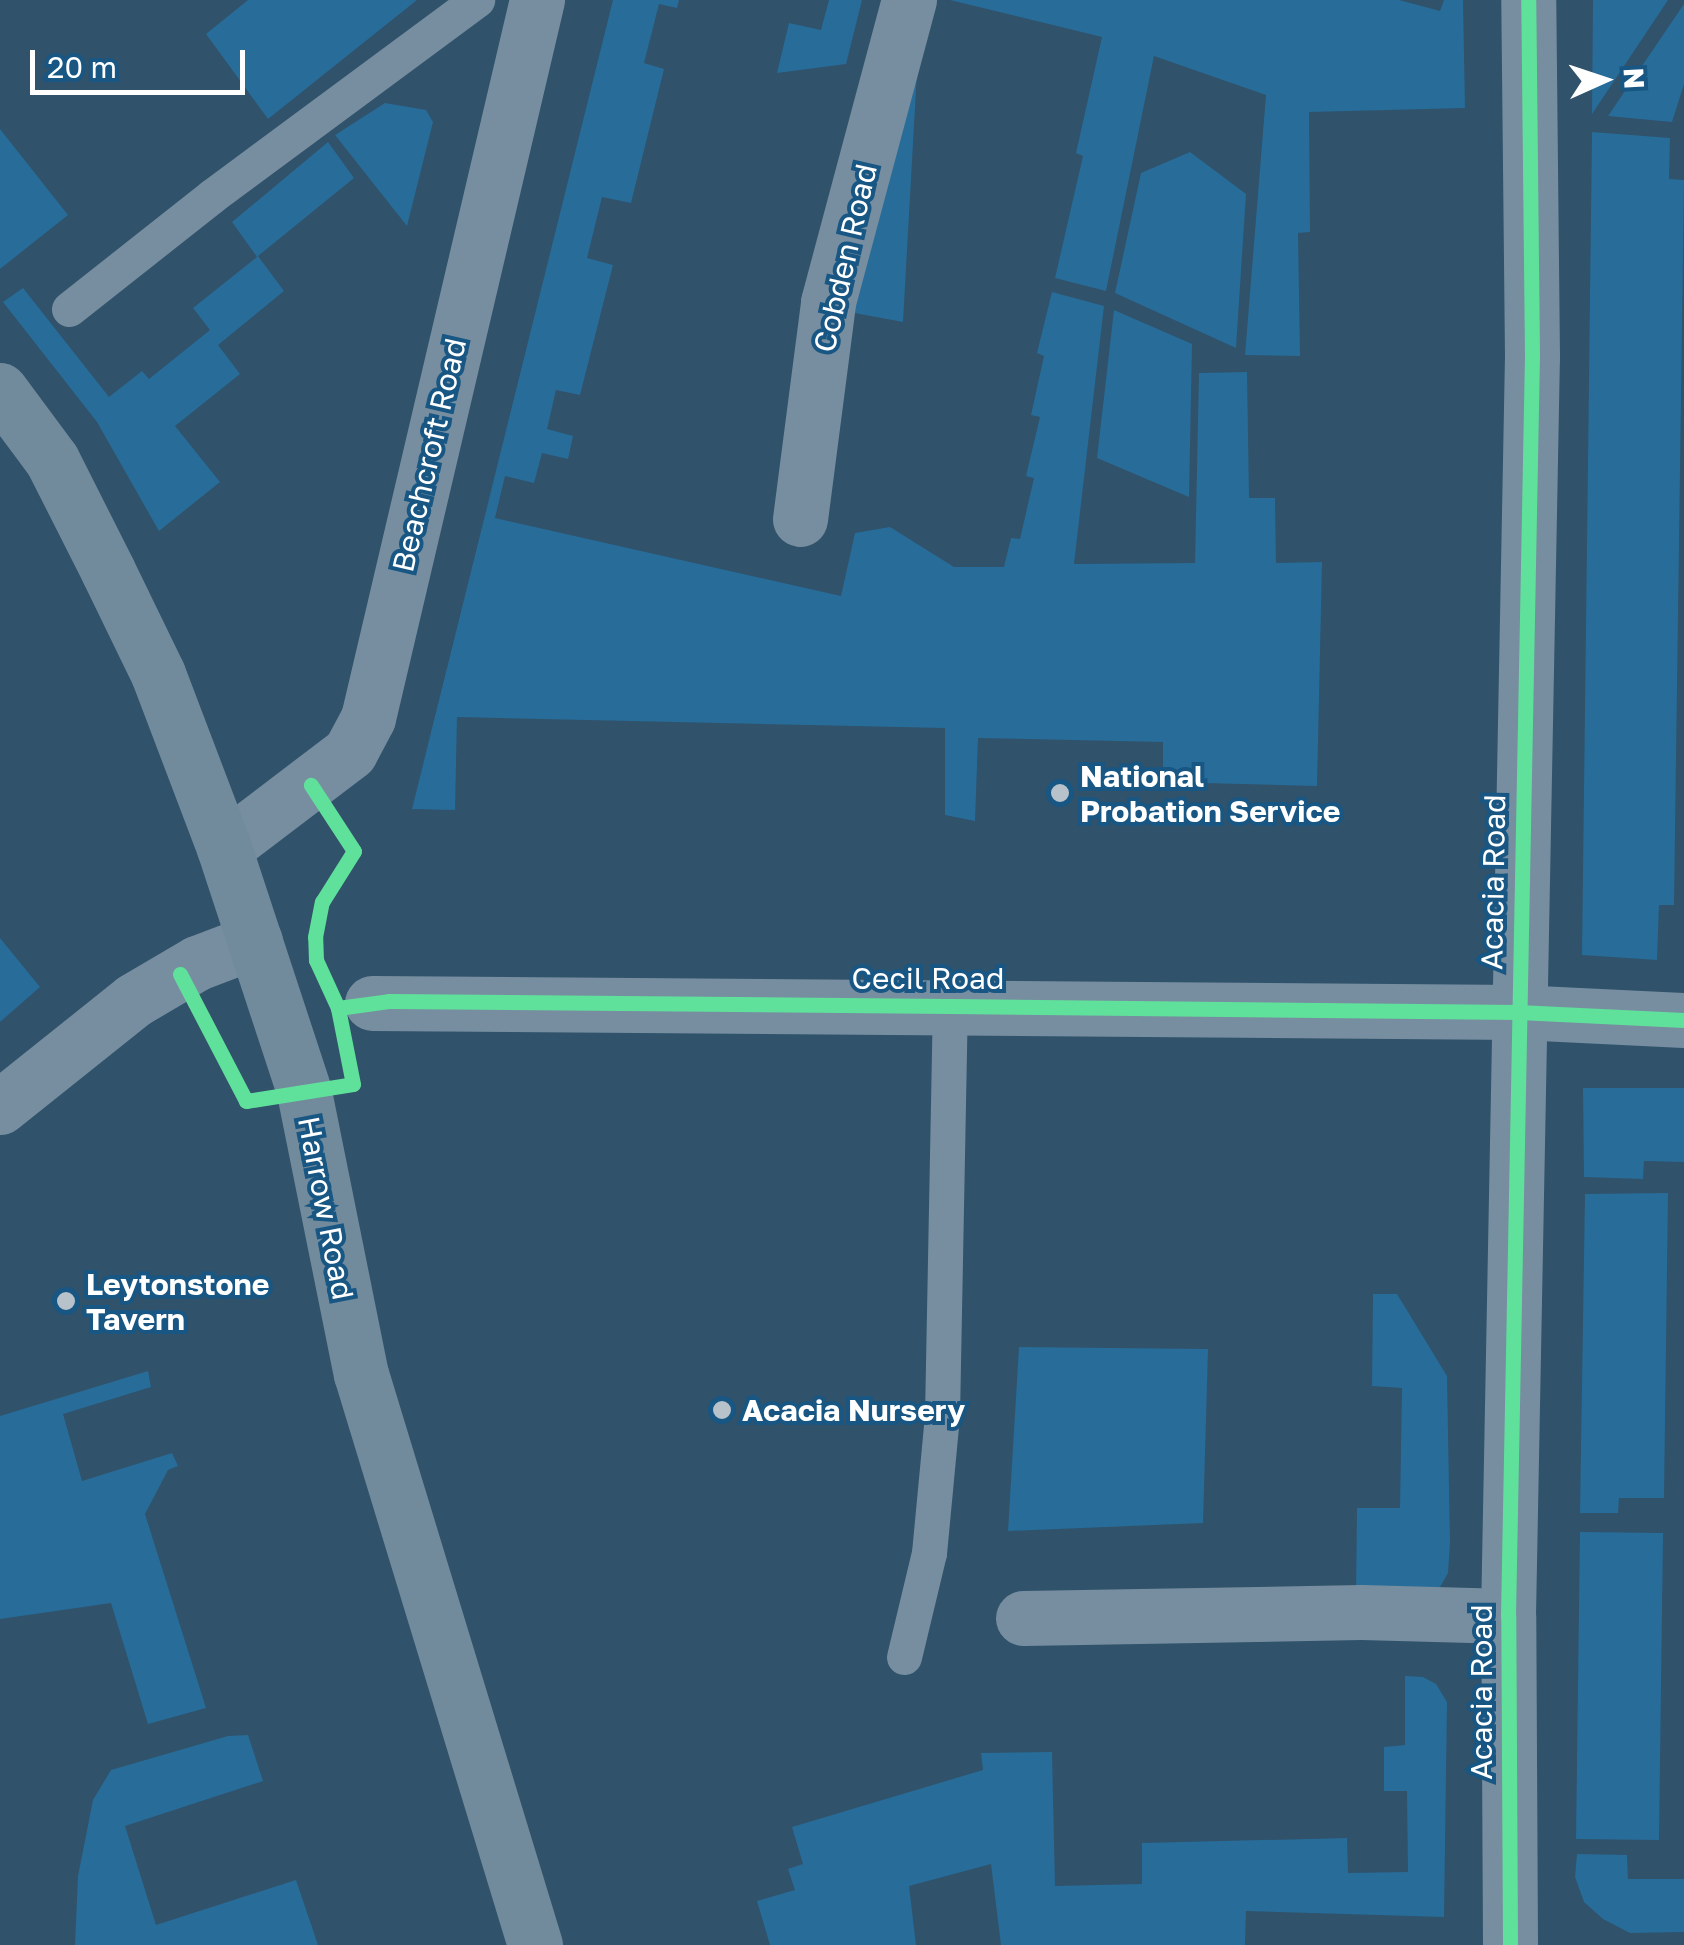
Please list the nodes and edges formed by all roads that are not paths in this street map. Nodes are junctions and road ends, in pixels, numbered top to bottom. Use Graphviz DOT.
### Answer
graph roads {
  1 [pos="477,0"];
  2 [pos="537,0"];
  3 [pos="909,0"];
  4 [pos="1528,0"];
  5 [pos="69,309"];
  6 [pos="0,390"];
  7 [pos="800,519"];
  8 [pos="224,848"];
  9 [pos="255,941"];
  10 [pos="372,1003"];
  11 [pos="950,1006"];
  12 [pos="1518,1012"];
  13 [pos="1684,1020"];
  14 [pos="0,1107"];
  15 [pos="1508,1616"];
  16 [pos="1023,1618"];
  17 [pos="904,1657"];
  18 [pos="534,1945"];
  19 [pos="1510,1945"];
  1 -- 5 [label="lane"];
  2 -- 8 [label="street, Beachcroft Road"];
  3 -- 7 [label="street, Cobden Road"];
  4 -- 12 [label="street, Acacia Road"];
  6 -- 8 [label="main road, Harrow Road"];
  8 -- 9 [label="main road, Harrow Road"];
  9 -- 14 [label="street"];
  9 -- 18 [label="main road, Harrow Road"];
  10 -- 11 [label="street, Cecil Road"];
  11 -- 12 [label="street, Cecil Road"];
  11 -- 17 [label="lane"];
  12 -- 13 [label="street, Cecil Road"];
  12 -- 15 [label="street, Acacia Road"];
  15 -- 16 [label="street, Acacia Road"];
  15 -- 19 [label="street, Acacia Road"];
}
